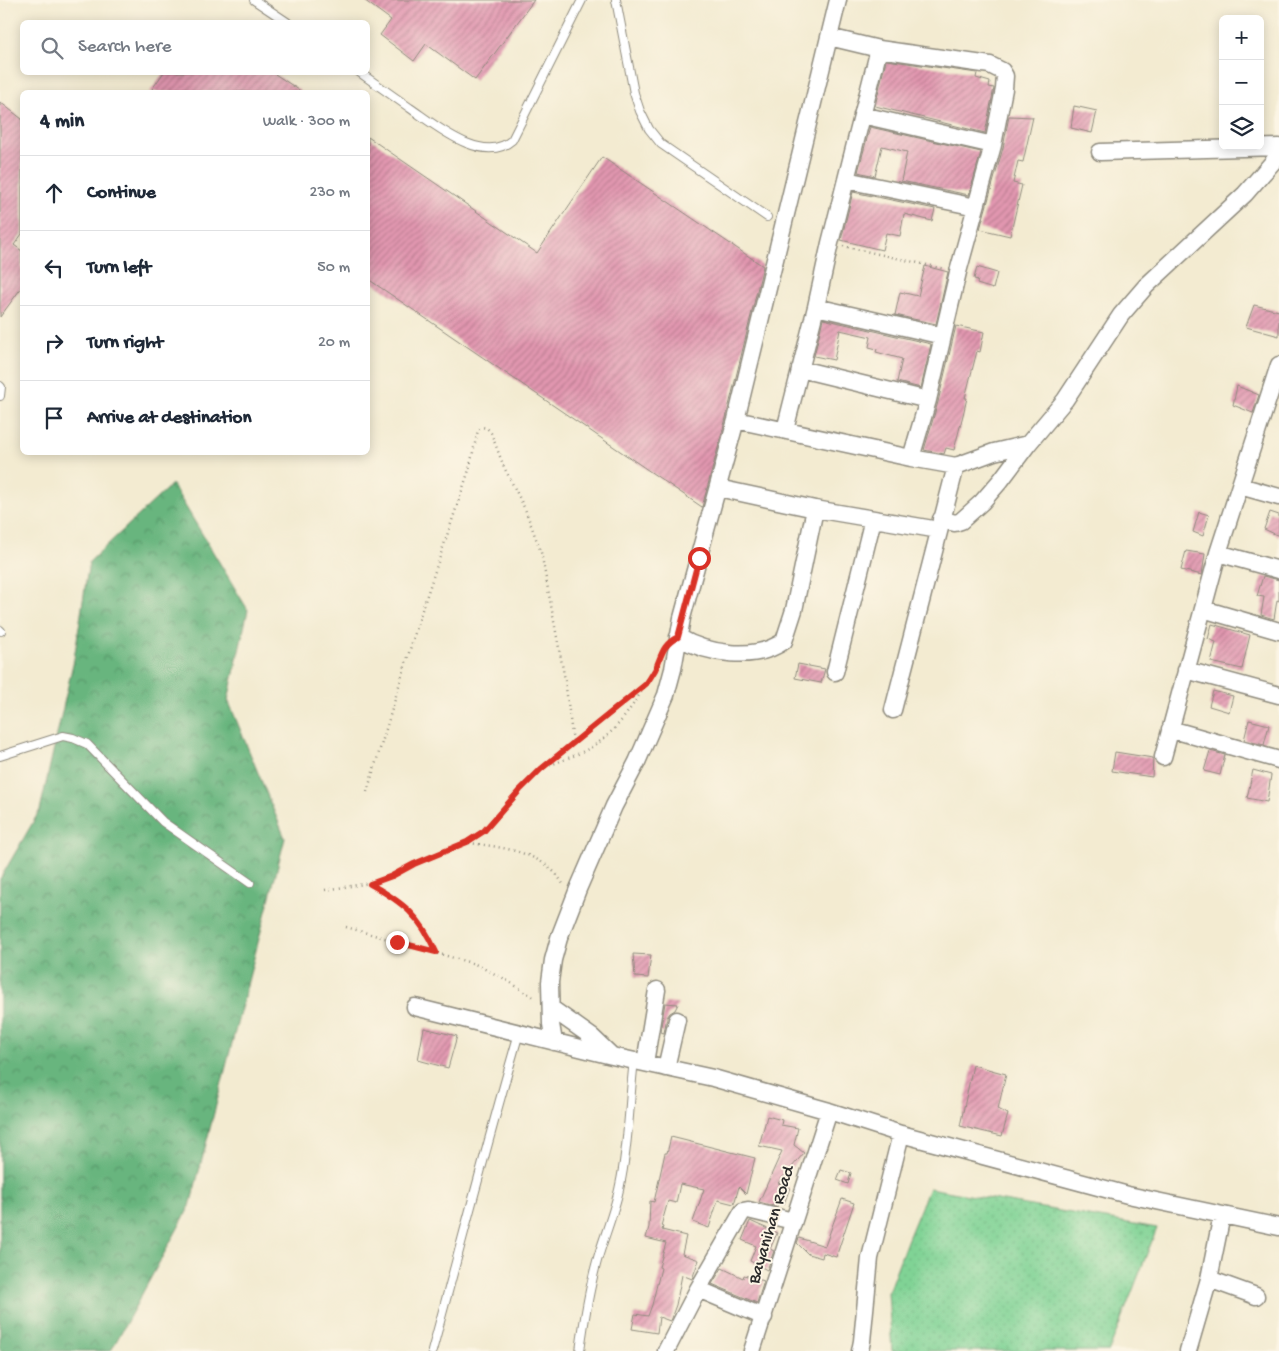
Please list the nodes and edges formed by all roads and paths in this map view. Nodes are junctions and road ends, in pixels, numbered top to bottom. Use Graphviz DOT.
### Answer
graph roads {
  1 [pos="254,0"];
  2 [pos="582,0"];
  3 [pos="616,0"];
  4 [pos="838,0"];
  5 [pos="284,20"];
  6 [pos="829,37"];
  7 [pos="879,49"];
  8 [pos="363,75"];
  9 [pos="862,115"];
  10 [pos="993,145"];
  11 [pos="1279,147"];
  12 [pos="1100,152"];
  13 [pos="1279,155"];
  14 [pos="846,180"];
  15 [pos="976,207"];
  16 [pos="767,216"];
  17 [pos="830,243"];
  18 [pos="958,272"];
  19 [pos="816,307"];
  20 [pos="943,336"];
  21 [pos="800,369"];
  22 [pos="1278,371"];
  23 [pos="0,386"];
  24 [pos="0,396"];
  25 [pos="928,400"];
  26 [pos="736,420"];
  27 [pos="785,430"];
  28 [pos="1028,444"];
  29 [pos="911,458"];
  30 [pos="956,466"];
  31 [pos="1240,486"];
  32 [pos="718,488"];
  33 [pos="1279,497"];
  34 [pos="815,509"];
  35 [pos="874,519"];
  36 [pos="940,525"];
  37 [pos="1218,553"];
  38 [pos="1279,570"];
  39 [pos="1203,609"];
  40 [pos="1279,631"];
  41 [pos="678,637"];
  42 [pos="661,656"];
  43 [pos="1186,670"];
  44 [pos="835,672"];
  45 [pos="646,684"];
  46 [pos="1279,695"];
  47 [pos="893,710"];
  48 [pos="1170,729"];
  49 [pos="573,742"];
  50 [pos="0,756"];
  51 [pos="1163,757"];
  52 [pos="1279,760"];
  53 [pos="541,769"];
  54 [pos="367,792"];
  55 [pos="467,842"];
  56 [pos="250,883"];
  57 [pos="370,884"];
  58 [pos="326,890"];
  59 [pos="570,909"];
  60 [pos="346,928"];
  61 [pos="436,952"];
  62 [pos="658,990"];
  63 [pos="415,1007"];
  64 [pos="551,1008"];
  65 [pos="677,1020"];
  66 [pos="519,1033"];
  67 [pos="554,1042"];
  68 [pos="612,1056"];
  69 [pos="640,1061"];
  70 [pos="666,1068"];
  71 [pos="829,1111"];
  72 [pos="901,1134"];
  73 [pos="1222,1215"];
  74 [pos="794,1221"];
  75 [pos="1279,1227"];
  76 [pos="1209,1279"];
  77 [pos="698,1289"];
  78 [pos="1256,1296"];
  79 [pos="764,1317"];
  80 [pos="432,1351"];
  81 [pos="580,1351"];
  82 [pos="666,1351"];
  83 [pos="752,1351"];
  84 [pos="860,1351"];
  85 [pos="1188,1351"];
  1 -- 5 [label="lane"];
  2 -- 8 [label="lane"];
  3 -- 16 [label="lane"];
  4 -- 6 [label="street"];
  6 -- 7 [label="street"];
  6 -- 26 [label="street"];
  7 -- 9 [label="street"];
  7 -- 10 [label="street"];
  9 -- 10 [label="street"];
  9 -- 14 [label="street"];
  10 -- 15 [label="street"];
  11 -- 12 [label="street"];
  13 -- 28 [label="street"];
  14 -- 15 [label="street"];
  14 -- 17 [label="street"];
  15 -- 18 [label="street"];
  17 -- 18 [label="path"];
  17 -- 19 [label="street"];
  18 -- 20 [label="street"];
  19 -- 20 [label="street"];
  19 -- 21 [label="street"];
  20 -- 25 [label="street"];
  21 -- 25 [label="street"];
  21 -- 27 [label="street"];
  22 -- 31 [label="street"];
  23 -- 24 [label="lane"];
  25 -- 29 [label="street"];
  26 -- 27 [label="street"];
  26 -- 32 [label="street"];
  27 -- 29 [label="street"];
  28 -- 30 [label="street"];
  28 -- 36 [label="street"];
  29 -- 30 [label="street"];
  30 -- 36 [label="street"];
  31 -- 33 [label="street"];
  31 -- 37 [label="street"];
  32 -- 34 [label="street"];
  32 -- 41 [label="street"];
  34 -- 35 [label="street"];
  34 -- 41 [label="street"];
  35 -- 36 [label="street"];
  35 -- 44 [label="street"];
  36 -- 47 [label="street"];
  37 -- 38 [label="street"];
  37 -- 39 [label="street"];
  39 -- 40 [label="street"];
  39 -- 43 [label="street"];
  41 -- 59 [label="street"];
  42 -- 45 [label="path"];
  43 -- 46 [label="street"];
  43 -- 48 [label="street"];
  45 -- 49 [label="path"];
  45 -- 53 [label="path"];
  48 -- 51 [label="street"];
  48 -- 52 [label="street"];
  49 -- 53 [label="path"];
  49 -- 54 [label="path"];
  50 -- 56 [label="lane"];
  53 -- 55 [label="path"];
  55 -- 57 [label="path"];
  55 -- 59 [label="path"];
  57 -- 58 [label="path"];
  57 -- 61 [label="path"];
  59 -- 64 [label="street"];
  60 -- 61 [label="path"];
  61 -- 64 [label="path"];
  62 -- 69 [label="street"];
  63 -- 66 [label="street"];
  64 -- 67 [label="street"];
  64 -- 68 [label="street"];
  65 -- 70 [label="street"];
  66 -- 67 [label="street"];
  66 -- 80 [label="lane"];
  67 -- 68 [label="street"];
  68 -- 69 [label="street"];
  69 -- 70 [label="street"];
  69 -- 81 [label="lane"];
  70 -- 71 [label="street"];
  71 -- 72 [label="street"];
  71 -- 74 [label="street, Bayanihan Road"];
  72 -- 73 [label="street"];
  72 -- 84 [label="street"];
  73 -- 75 [label="street"];
  73 -- 76 [label="street"];
  74 -- 77 [label="street"];
  74 -- 79 [label="street, Bayanihan Road"];
  76 -- 78 [label="street"];
  76 -- 85 [label="street"];
  77 -- 79 [label="street"];
  77 -- 82 [label="street"];
  79 -- 83 [label="street, Bayanihan Road"];
}
